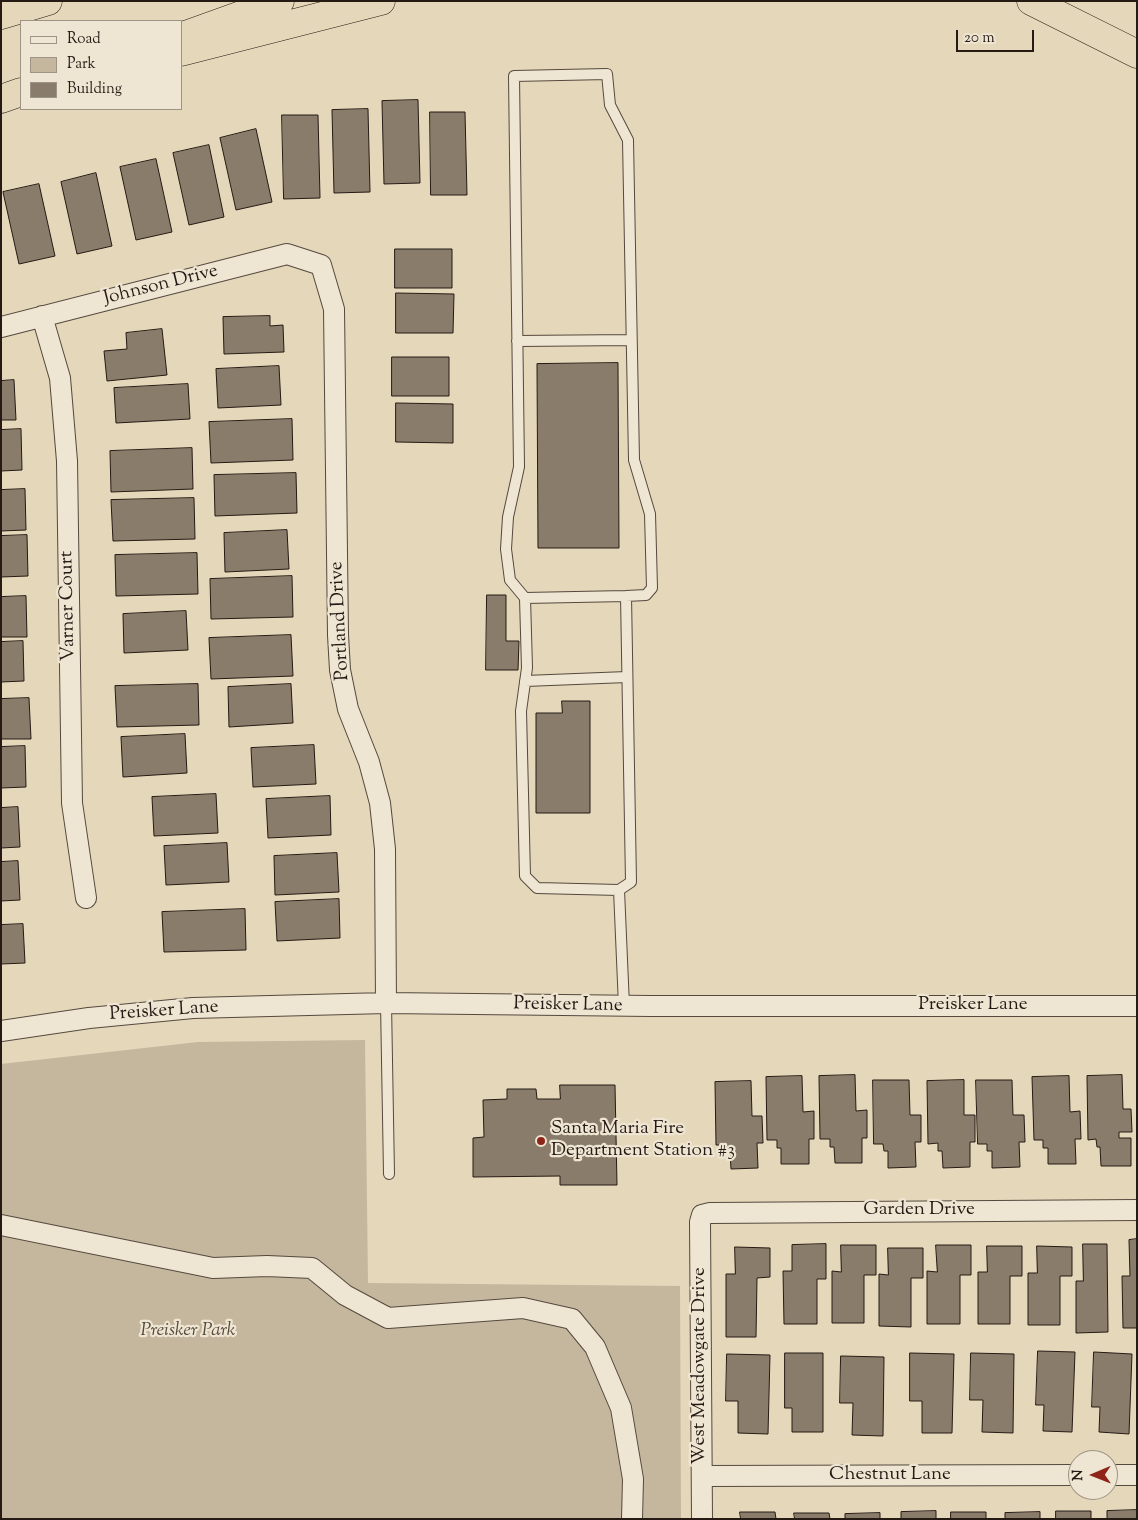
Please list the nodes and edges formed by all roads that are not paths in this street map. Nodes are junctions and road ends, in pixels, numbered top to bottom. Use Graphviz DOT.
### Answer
graph roads {
  1 [pos="48,1"];
  2 [pos="280,1"];
  3 [pos="381,1"];
  4 [pos="1031,1"];
  5 [pos="1,15"];
  6 [pos="182,36"];
  7 [pos="182,52"];
  8 [pos="1137,54"];
  9 [pos="321,265"];
  10 [pos="42,316"];
  11 [pos="1,327"];
  12 [pos="631,340"];
  13 [pos="517,341"];
  14 [pos="626,596"];
  15 [pos="525,598"];
  16 [pos="627,677"];
  17 [pos="525,681"];
  18 [pos="619,890"];
  19 [pos="86,898"];
  20 [pos="386,1003"];
  21 [pos="624,1006"];
  22 [pos="1137,1006"];
  23 [pos="1,1030"];
  24 [pos="389,1174"];
  25 [pos="1137,1210"];
  26 [pos="702,1215"];
  27 [pos="1,1226"];
  28 [pos="1068,1475"];
  29 [pos="1118,1475"];
  30 [pos="1137,1475"];
  31 [pos="702,1476"];
  32 [pos="632,1519"];
  33 [pos="702,1519"];
  1 -- 5 [label="highway"];
  2 -- 6 [label="highway"];
  3 -- 7 [label="highway"];
  4 -- 8 [label="highway"];
  9 -- 10 [label="street, Johnson Drive"];
  9 -- 20 [label="street, Portland Drive"];
  10 -- 11 [label="street, Johnson Drive"];
  10 -- 19 [label="street, Varner Court"];
  12 -- 13 [label="lane"];
  12 -- 13 [label="lane"];
  12 -- 14 [label="lane"];
  13 -- 15 [label="lane"];
  14 -- 15 [label="lane"];
  14 -- 16 [label="lane"];
  15 -- 17 [label="lane"];
  16 -- 17 [label="lane"];
  16 -- 18 [label="lane"];
  17 -- 18 [label="lane"];
  18 -- 21 [label="lane"];
  20 -- 21 [label="street, Preisker Lane"];
  20 -- 23 [label="street, Preisker Lane"];
  20 -- 24 [label="lane"];
  21 -- 22 [label="street, Preisker Lane"];
  25 -- 26 [label="street, Garden Drive"];
  26 -- 31 [label="street, West Meadowgate Drive"];
  27 -- 32 [label="street"];
  28 -- 31 [label="street, Chestnut Lane"];
  29 -- 30 [label="street"];
  31 -- 33 [label="street, West Meadowgate Drive"];
}
